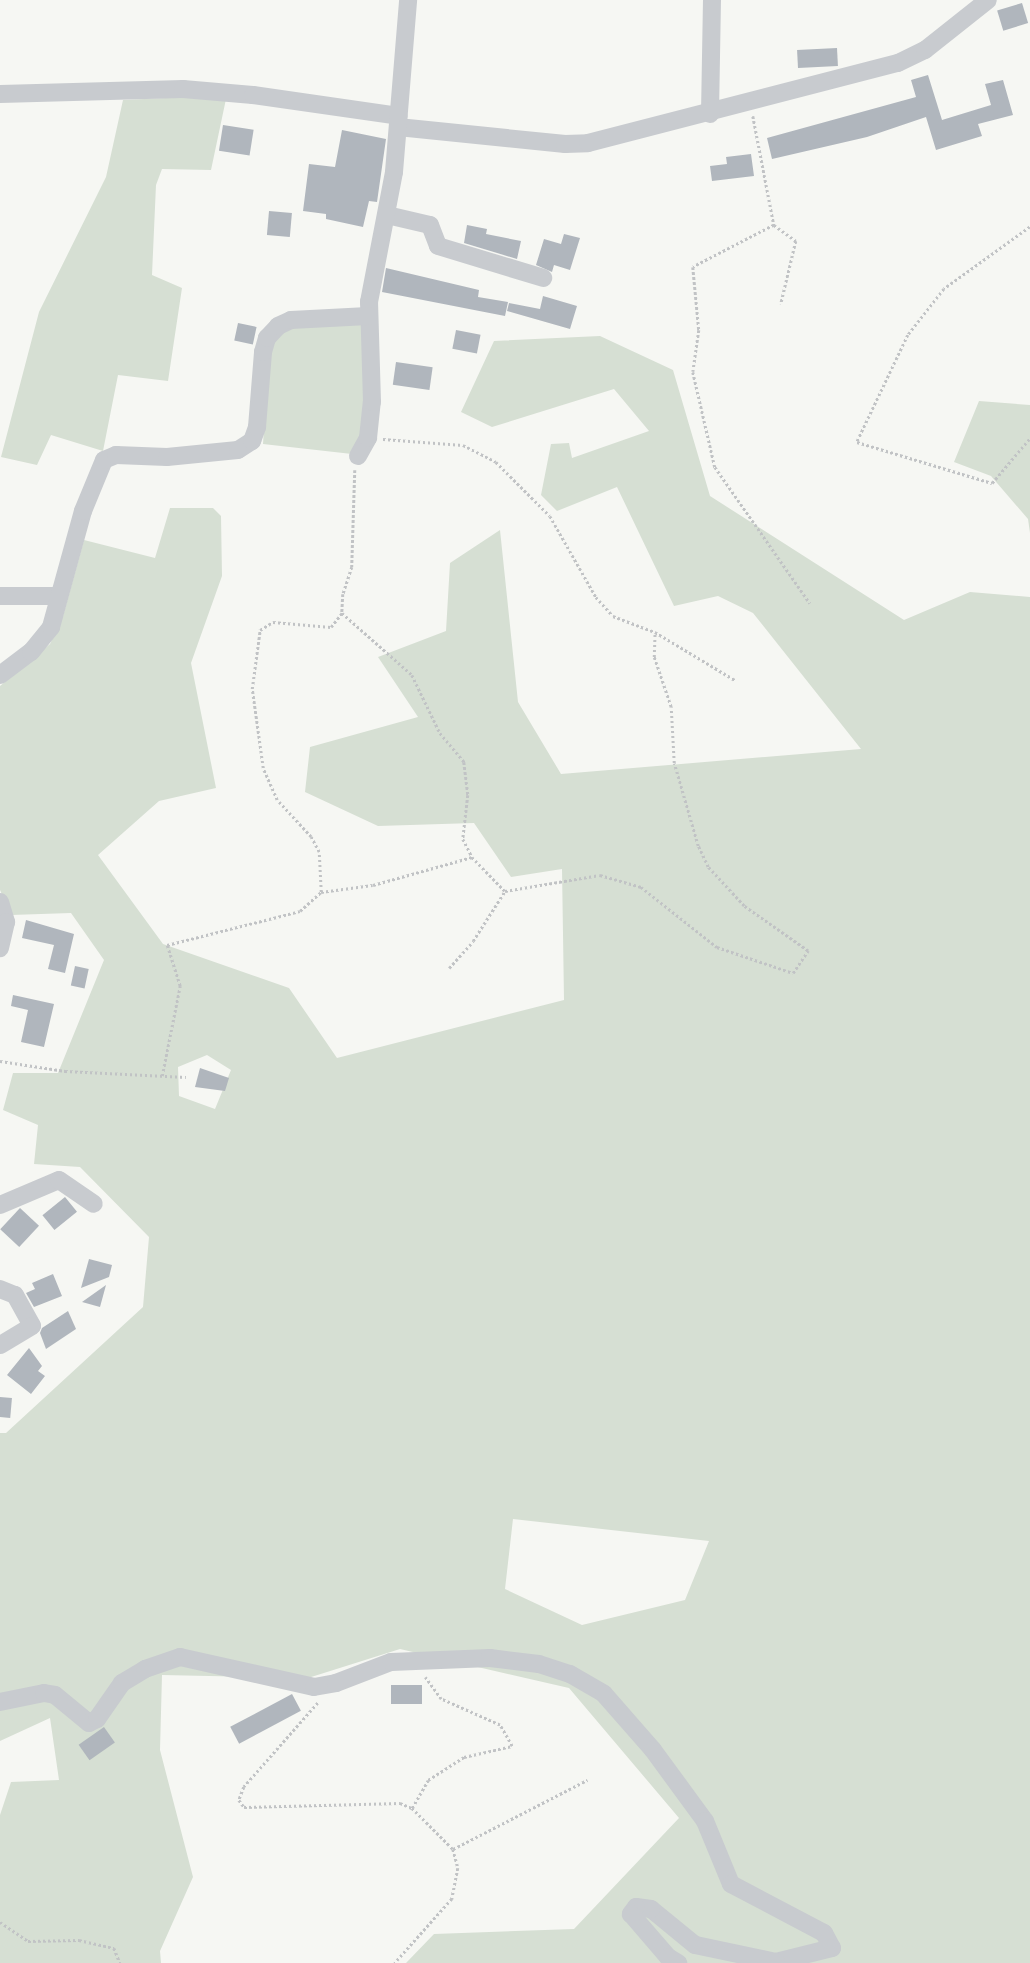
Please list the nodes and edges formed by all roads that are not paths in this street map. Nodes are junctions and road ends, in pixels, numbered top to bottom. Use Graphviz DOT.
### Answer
graph roads {
  1 [pos="408,0"];
  2 [pos="712,0"];
  3 [pos="988,0"];
  4 [pos="0,94"];
  5 [pos="710,114"];
  6 [pos="398,121"];
  7 [pos="387,215"];
  8 [pos="543,278"];
  9 [pos="368,316"];
  10 [pos="358,456"];
  11 [pos="0,596"];
  12 [pos="59,596"];
  13 [pos="0,675"];
  14 [pos="0,902"];
  15 [pos="0,948"];
  16 [pos="94,1204"];
  17 [pos="0,1205"];
  18 [pos="0,1289"];
  19 [pos="0,1345"];
  20 [pos="0,1702"];
  21 [pos="678,1963"];
  1 -- 6 [label="street"];
  2 -- 5 [label="street"];
  3 -- 5 [label="street"];
  4 -- 6 [label="street"];
  5 -- 6 [label="street"];
  6 -- 7 [label="street"];
  7 -- 8 [label="street"];
  7 -- 9 [label="street"];
  9 -- 10 [label="street"];
  9 -- 12 [label="street"];
  11 -- 12 [label="street"];
  12 -- 13 [label="street"];
  14 -- 15 [label="street"];
  16 -- 17 [label="street"];
  18 -- 19 [label="street"];
  20 -- 21 [label="street"];
}
